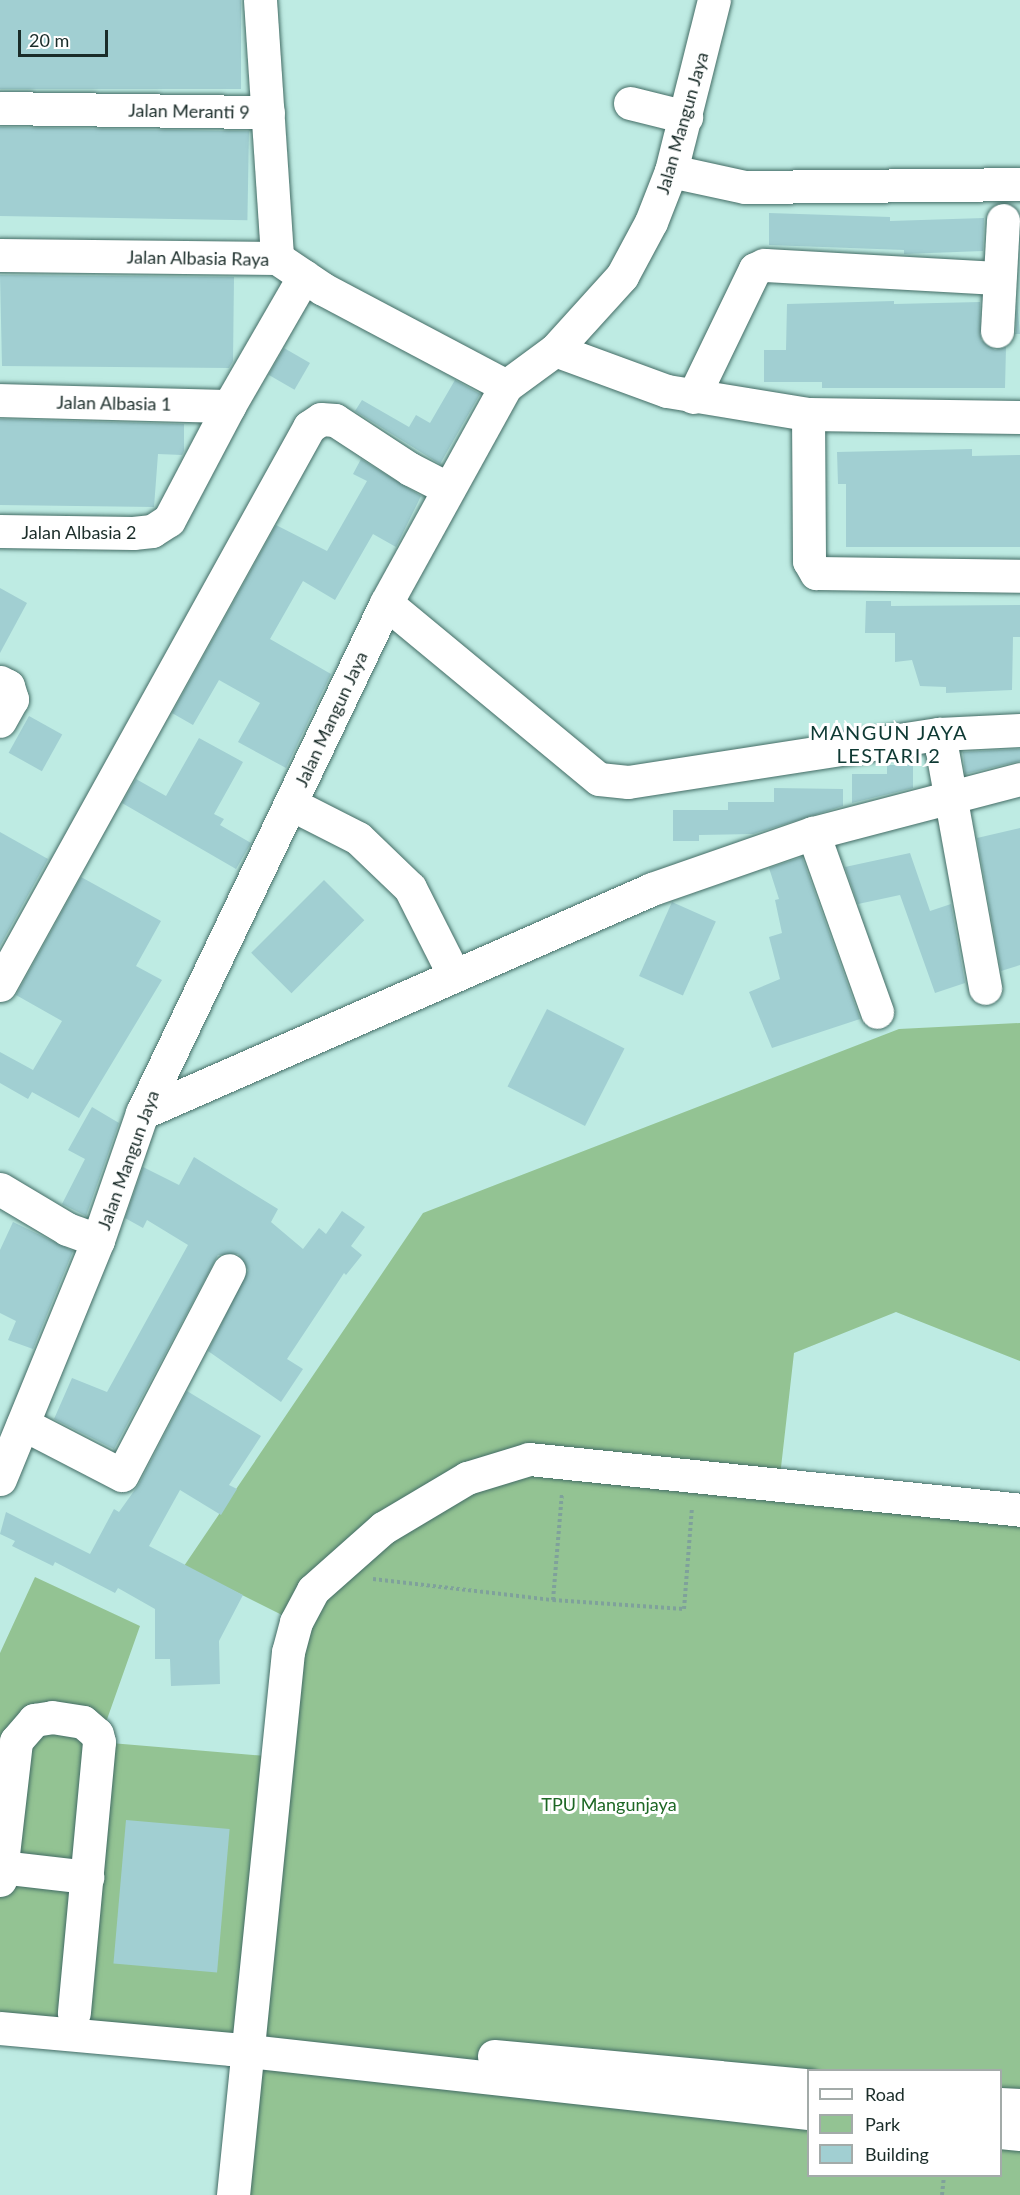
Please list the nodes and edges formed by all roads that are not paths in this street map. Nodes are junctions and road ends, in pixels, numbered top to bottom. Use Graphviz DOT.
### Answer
graph roads {
  1 [pos="260,0"];
  2 [pos="714,0"];
  3 [pos="630,103"];
  4 [pos="0,108"];
  5 [pos="268,112"];
  6 [pos="686,117"];
  7 [pos="671,171"];
  8 [pos="1020,184"];
  9 [pos="1003,220"];
  10 [pos="0,255"];
  11 [pos="277,258"];
  12 [pos="304,276"];
  13 [pos="999,278"];
  14 [pos="997,331"];
  15 [pos="555,350"];
  16 [pos="506,386"];
  17 [pos="693,398"];
  18 [pos="0,400"];
  19 [pos="228,406"];
  20 [pos="808,414"];
  21 [pos="1020,417"];
  22 [pos="447,488"];
  23 [pos="0,531"];
  24 [pos="1020,576"];
  25 [pos="386,603"];
  26 [pos="0,682"];
  27 [pos="0,721"];
  28 [pos="1020,730"];
  29 [pos="939,734"];
  30 [pos="1020,779"];
  31 [pos="948,799"];
  32 [pos="291,804"];
  33 [pos="813,832"];
  34 [pos="454,975"];
  35 [pos="0,985"];
  36 [pos="985,988"];
  37 [pos="878,1012"];
  38 [pos="142,1113"];
  39 [pos="0,1190"];
  40 [pos="98,1240"];
  41 [pos="229,1270"];
  42 [pos="23,1424"];
  43 [pos="0,1479"];
  44 [pos="1020,1510"];
  45 [pos="1,1874"];
  46 [pos="87,1877"];
  47 [pos="0,2007"];
  48 [pos="74,2013"];
  49 [pos="0,2028"];
  50 [pos="251,2043"];
  51 [pos="807,2085"];
  52 [pos="1002,2104"];
  53 [pos="1020,2105"];
  54 [pos="807,2113"];
  55 [pos="1002,2132"];
  56 [pos="1020,2134"];
  57 [pos="233,2195"];
  1 -- 5 [label="street"];
  2 -- 6 [label="street, Jalan Mangun Jaya"];
  3 -- 6 [label="street"];
  4 -- 5 [label="street, Jalan Meranti 9"];
  5 -- 11 [label="street, Jalan Meranti 9"];
  6 -- 7 [label="street, Jalan Mangun Jaya"];
  7 -- 8 [label="street"];
  7 -- 15 [label="street, Jalan Mangun Jaya"];
  9 -- 13 [label="street"];
  10 -- 11 [label="street, Jalan Albasia Raya"];
  11 -- 12 [label="street, Jalan Albasia Raya"];
  12 -- 16 [label="street, Jalan Albasia Raya"];
  12 -- 19 [label="street, Jalan Albasia 2"];
  13 -- 14 [label="street"];
  13 -- 17 [label="street"];
  15 -- 16 [label="street, Jalan Mangun Jaya"];
  15 -- 17 [label="street"];
  16 -- 22 [label="street, Jalan Mangun Jaya"];
  17 -- 20 [label="street"];
  18 -- 19 [label="street, Jalan Albasia 1"];
  19 -- 23 [label="street, Jalan Albasia 2"];
  20 -- 21 [label="street"];
  20 -- 24 [label="street"];
  22 -- 25 [label="street, Jalan Mangun Jaya"];
  22 -- 35 [label="street"];
  25 -- 29 [label="street"];
  25 -- 32 [label="street, Jalan Mangun Jaya"];
  26 -- 27 [label="street"];
  28 -- 29 [label="street"];
  29 -- 31 [label="street"];
  30 -- 31 [label="street"];
  31 -- 33 [label="street"];
  31 -- 36 [label="street"];
  32 -- 34 [label="street"];
  32 -- 38 [label="street, Jalan Mangun Jaya"];
  33 -- 34 [label="street"];
  33 -- 37 [label="street"];
  34 -- 38 [label="street"];
  38 -- 40 [label="street, Jalan Mangun Jaya"];
  39 -- 40 [label="street"];
  40 -- 42 [label="street, Jalan Mangun Jaya"];
  41 -- 42 [label="street"];
  42 -- 43 [label="street, Jalan Mangun Jaya"];
  44 -- 50 [label="street"];
  45 -- 46 [label="street"];
  45 -- 46 [label="street"];
  46 -- 48 [label="street"];
  47 -- 48 [label="street"];
  48 -- 50 [label="street"];
  49 -- 50 [label="street"];
  50 -- 51 [label="street"];
  50 -- 54 [label="street"];
  50 -- 57 [label="street"];
  52 -- 53 [label="street"];
  55 -- 56 [label="street"];
}
